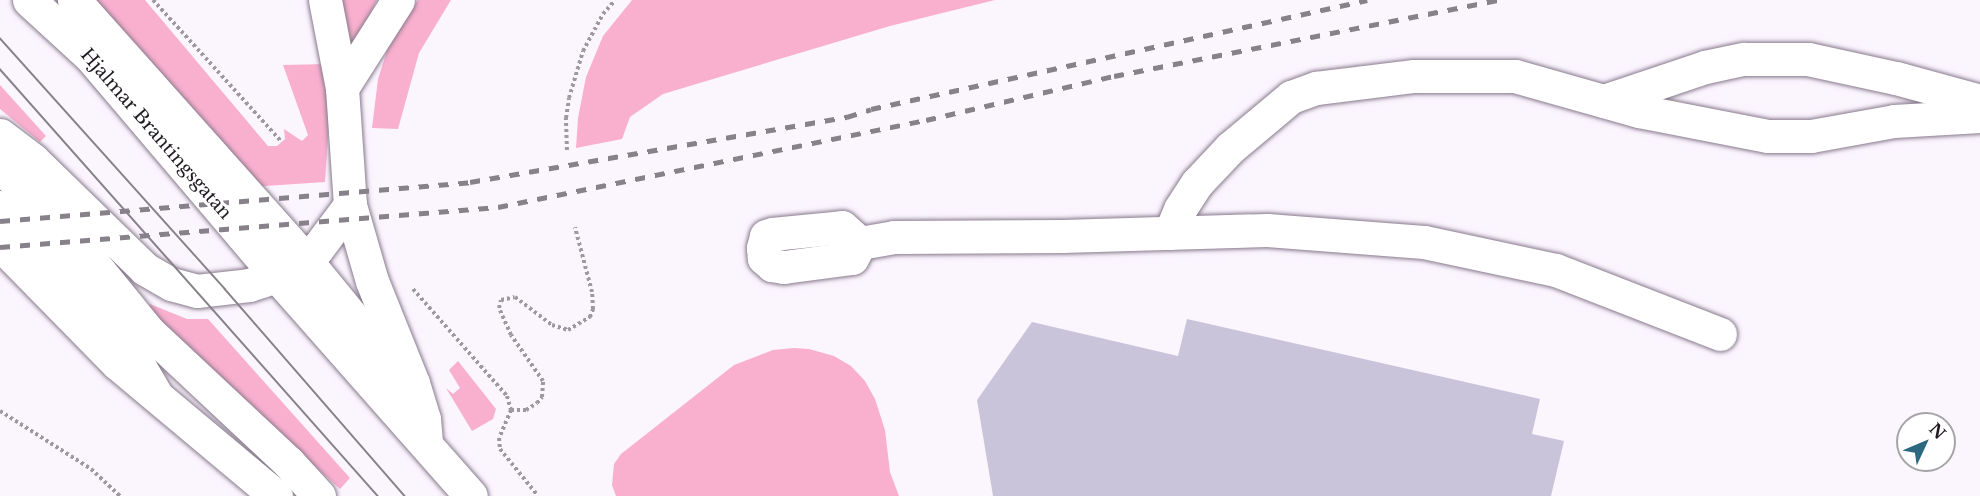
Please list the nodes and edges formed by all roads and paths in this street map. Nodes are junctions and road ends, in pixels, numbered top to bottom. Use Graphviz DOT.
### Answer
graph roads {
  1 [pos="29,0"];
  2 [pos="74,0"];
  3 [pos="153,0"];
  4 [pos="325,0"];
  5 [pos="398,0"];
  6 [pos="615,0"];
  7 [pos="342,88"];
  8 [pos="1604,101"];
  9 [pos="1980,101"];
  10 [pos="1980,116"];
  11 [pos="0,135"];
  12 [pos="281,141"];
  13 [pos="567,150"];
  14 [pos="0,167"];
  15 [pos="350,206"];
  16 [pos="0,207"];
  17 [pos="575,227"];
  18 [pos="1170,233"];
  19 [pos="860,243"];
  20 [pos="0,244"];
  21 [pos="304,258"];
  22 [pos="277,276"];
  23 [pos="411,287"];
  24 [pos="1720,334"];
  25 [pos="160,402"];
  26 [pos="511,410"];
  27 [pos="0,411"];
  28 [pos="426,445"];
  29 [pos="120,496"];
  30 [pos="276,496"];
  31 [pos="319,496"];
  32 [pos="471,496"];
  33 [pos="538,496"];
  1 -- 22 [label="main road, Hjalmar Brantingsgatan"];
  2 -- 21 [label="main road"];
  3 -- 12 [label="path"];
  4 -- 7 [label="main road"];
  5 -- 7 [label="main road"];
  6 -- 13 [label="path"];
  7 -- 15 [label="main road"];
  8 -- 9 [label="main road"];
  8 -- 10 [label="main road"];
  8 -- 18 [label="main road"];
  11 -- 22 [label="main road"];
  14 -- 31 [label="main road"];
  15 -- 21 [label="main road"];
  15 -- 28 [label="main road"];
  16 -- 25 [label="main road"];
  17 -- 26 [label="path"];
  18 -- 19 [label="main road"];
  18 -- 24 [label="main road"];
  20 -- 25 [label="main road"];
  21 -- 22 [label="main road"];
  21 -- 28 [label="main road"];
  22 -- 28 [label="main road, Hjalmar Brantingsgatan"];
  23 -- 26 [label="path"];
  25 -- 30 [label="main road"];
  26 -- 33 [label="path"];
  27 -- 29 [label="path"];
  28 -- 32 [label="main road, Hjalmar Brantingsgatan"];
}
